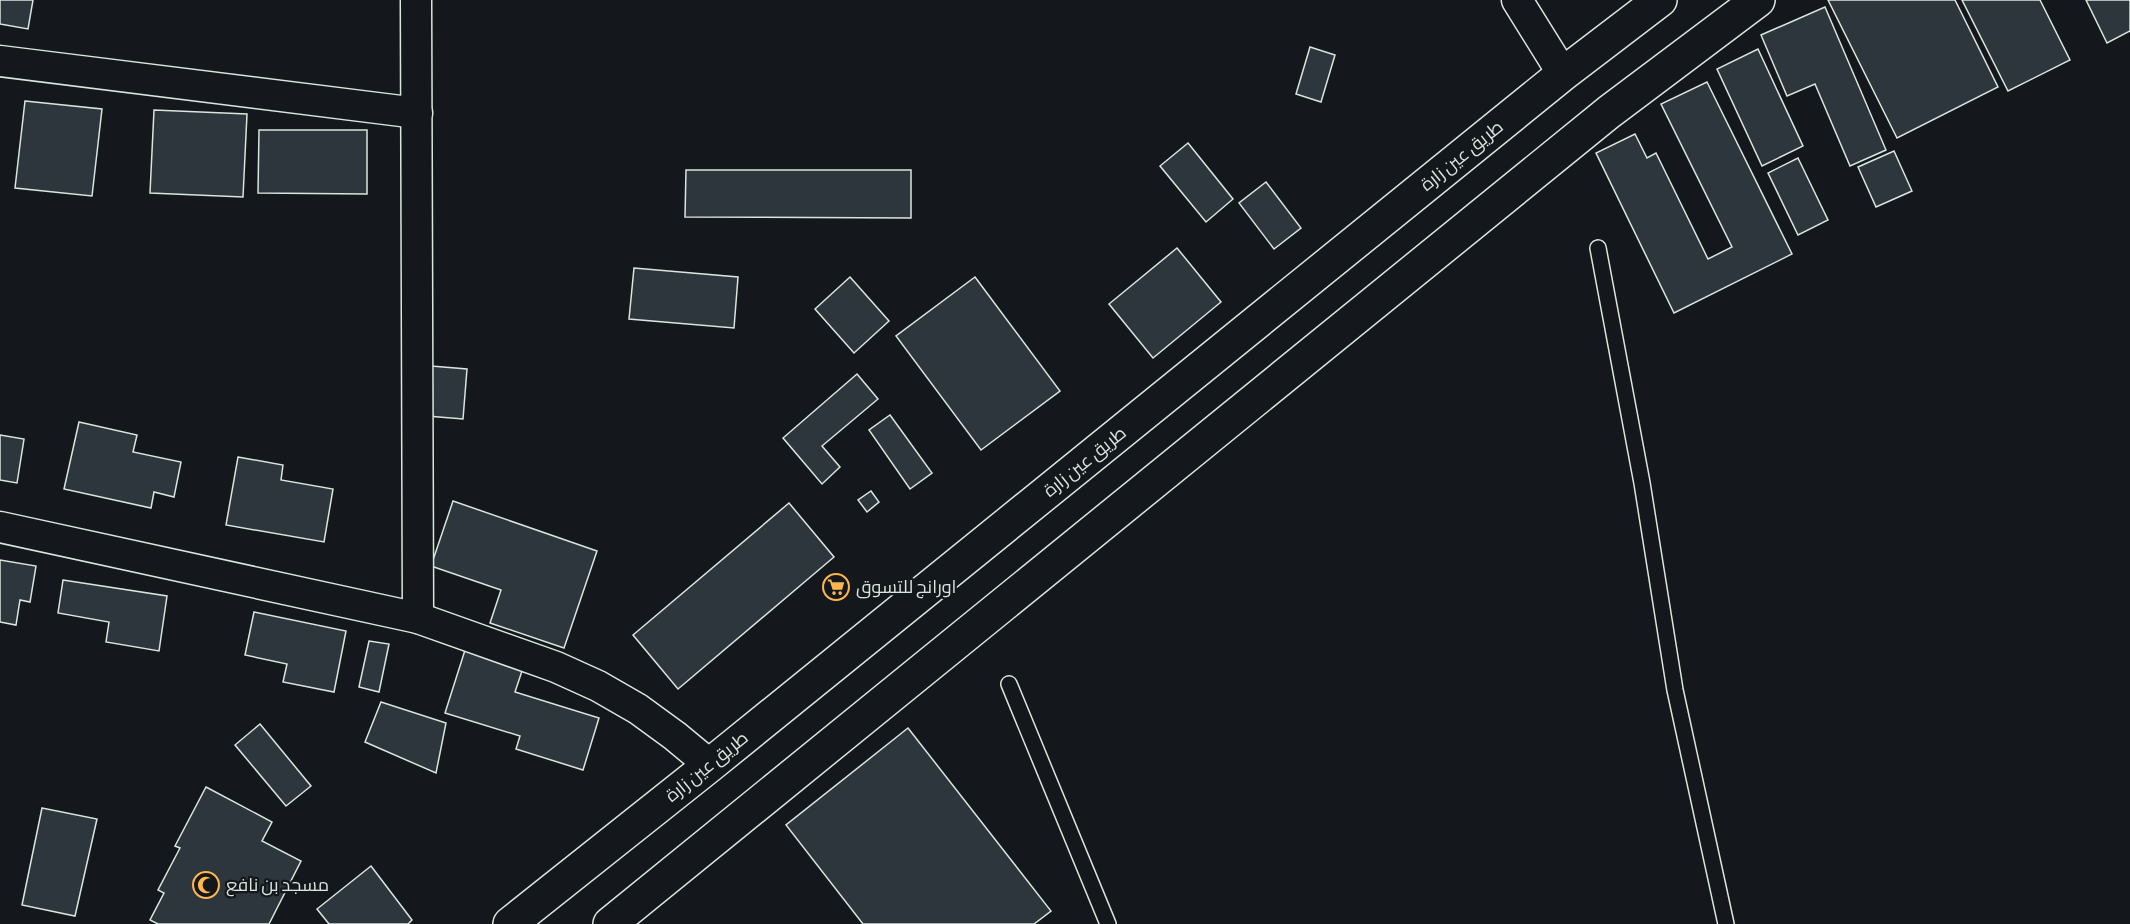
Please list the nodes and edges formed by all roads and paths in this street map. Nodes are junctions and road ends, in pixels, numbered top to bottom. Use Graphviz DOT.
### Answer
graph roads {
  1 [pos="416,0"];
  2 [pos="1517,0"];
  3 [pos="1660,0"];
  4 [pos="1758,0"];
  5 [pos="0,61"];
  6 [pos="1563,74"];
  7 [pos="417,113"];
  8 [pos="1599,248"];
  9 [pos="0,527"];
  10 [pos="418,618"];
  11 [pos="1009,684"];
  12 [pos="710,765"];
  13 [pos="510,924"];
  14 [pos="610,924"];
  15 [pos="1108,924"];
  16 [pos="1726,924"];
  1 -- 7 [label="street"];
  2 -- 6 [label="street"];
  3 -- 6 [label="main road, طريق عين زارة"];
  4 -- 14 [label="main road"];
  5 -- 7 [label="street"];
  6 -- 12 [label="main road, طريق عين زارة"];
  7 -- 10 [label="street"];
  8 -- 16 [label="lane"];
  9 -- 10 [label="street"];
  10 -- 12 [label="street"];
  11 -- 15 [label="lane"];
  12 -- 13 [label="main road, طريق عين زارة"];
}
